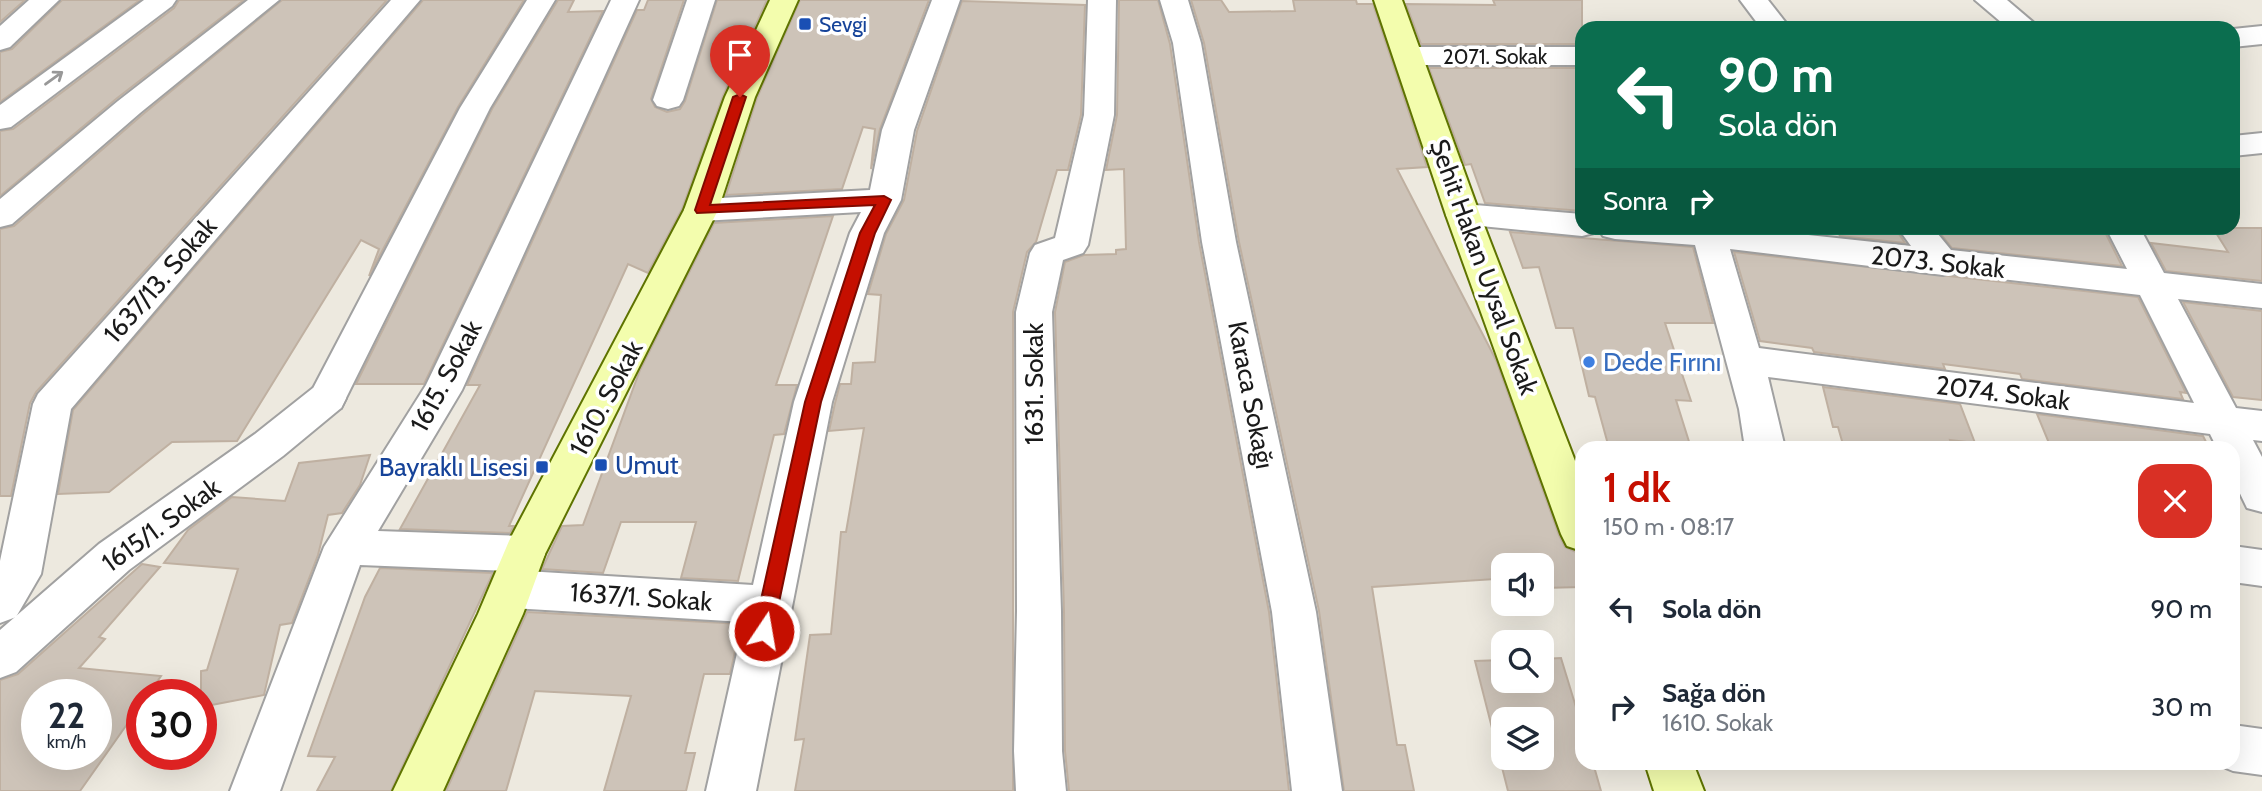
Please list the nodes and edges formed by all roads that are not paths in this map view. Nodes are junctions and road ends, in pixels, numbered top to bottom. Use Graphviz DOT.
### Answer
graph roads {
  1 [pos="45,0"];
  2 [pos="162,0"];
  3 [pos="265,0"];
  4 [pos="406,0"];
  5 [pos="541,0"];
  6 [pos="625,0"];
  7 [pos="701,0"];
  8 [pos="784,0"];
  9 [pos="946,0"];
  10 [pos="1102,0"];
  11 [pos="1174,0"];
  12 [pos="1388,0"];
  13 [pos="1754,0"];
  14 [pos="1989,0"];
  15 [pos="1770,21"];
  16 [pos="2017,21"];
  17 [pos="2262,35"];
  18 [pos="2240,37"];
  19 [pos="0,41"];
  20 [pos="1408,56"];
  21 [pos="1575,56"];
  22 [pos="668,100"];
  23 [pos="0,120"];
  24 [pos="884,200"];
  25 [pos="701,210"];
  26 [pos="1463,215"];
  27 [pos="0,216"];
  28 [pos="1575,224"];
  29 [pos="1709,235"];
  30 [pos="1921,235"];
  31 [pos="2127,235"];
  32 [pos="1943,262"];
  33 [pos="2154,285"];
  34 [pos="2262,296"];
  35 [pos="1745,360"];
  36 [pos="2224,421"];
  37 [pos="2262,426"];
  38 [pos="1764,441"];
  39 [pos="2234,441"];
  40 [pos="2240,453"];
  41 [pos="2262,496"];
  42 [pos="1575,515"];
  43 [pos="345,547"];
  44 [pos="2240,565"];
  45 [pos="2262,568"];
  46 [pos="518,571"];
  47 [pos="0,604"];
  48 [pos="769,605"];
  49 [pos="0,658"];
  50 [pos="2240,749"];
  51 [pos="2262,752"];
  52 [pos="1672,770"];
  53 [pos="255,791"];
  54 [pos="418,791"];
  55 [pos="731,791"];
  56 [pos="1041,791"];
  57 [pos="1317,791"];
  58 [pos="1679,791"];
  1 -- 19 [label="street"];
  23 -- 2 [label="street, one-way"];
  3 -- 27 [label="street"];
  4 -- 47 [label="street, 1637/13. Sokak"];
  5 -- 49 [label="street, 1615/1. Sokak"];
  6 -- 43 [label="street, 1615. Sokak"];
  7 -- 22 [label="street"];
  8 -- 25 [label="main road, 1610. Sokak"];
  9 -- 24 [label="street"];
  10 -- 56 [label="street, 1631. Sokak"];
  11 -- 57 [label="street, Karaca Sokağı"];
  12 -- 20 [label="main road, Şehit Hakan Uysal Sokak"];
  13 -- 15 [label="street"];
  14 -- 16 [label="street"];
  17 -- 18 [label="street"];
  20 -- 21 [label="street, 2071. Sokak"];
  20 -- 26 [label="main road, Şehit Hakan Uysal Sokak"];
  24 -- 25 [label="street"];
  24 -- 48 [label="street"];
  25 -- 46 [label="main road, 1610. Sokak"];
  26 -- 28 [label="street"];
  26 -- 42 [label="main road, Şehit Hakan Uysal Sokak"];
  29 -- 32 [label="street, 2073. Sokak"];
  29 -- 35 [label="street"];
  30 -- 32 [label="street"];
  31 -- 33 [label="street"];
  32 -- 33 [label="street, 2073. Sokak"];
  33 -- 34 [label="street, 2073. Sokak"];
  33 -- 36 [label="street"];
  35 -- 36 [label="street, 2074. Sokak"];
  35 -- 38 [label="street"];
  36 -- 37 [label="street, 2074. Sokak"];
  36 -- 39 [label="street"];
  40 -- 41 [label="street"];
  43 -- 46 [label="street, 1637/1. Sokak"];
  43 -- 53 [label="street, 1615. Sokak"];
  44 -- 45 [label="street"];
  46 -- 48 [label="street, 1637/1. Sokak"];
  46 -- 54 [label="main road, 1610. Sokak"];
  48 -- 55 [label="street"];
  50 -- 51 [label="street"];
  52 -- 58 [label="main road"];
}
